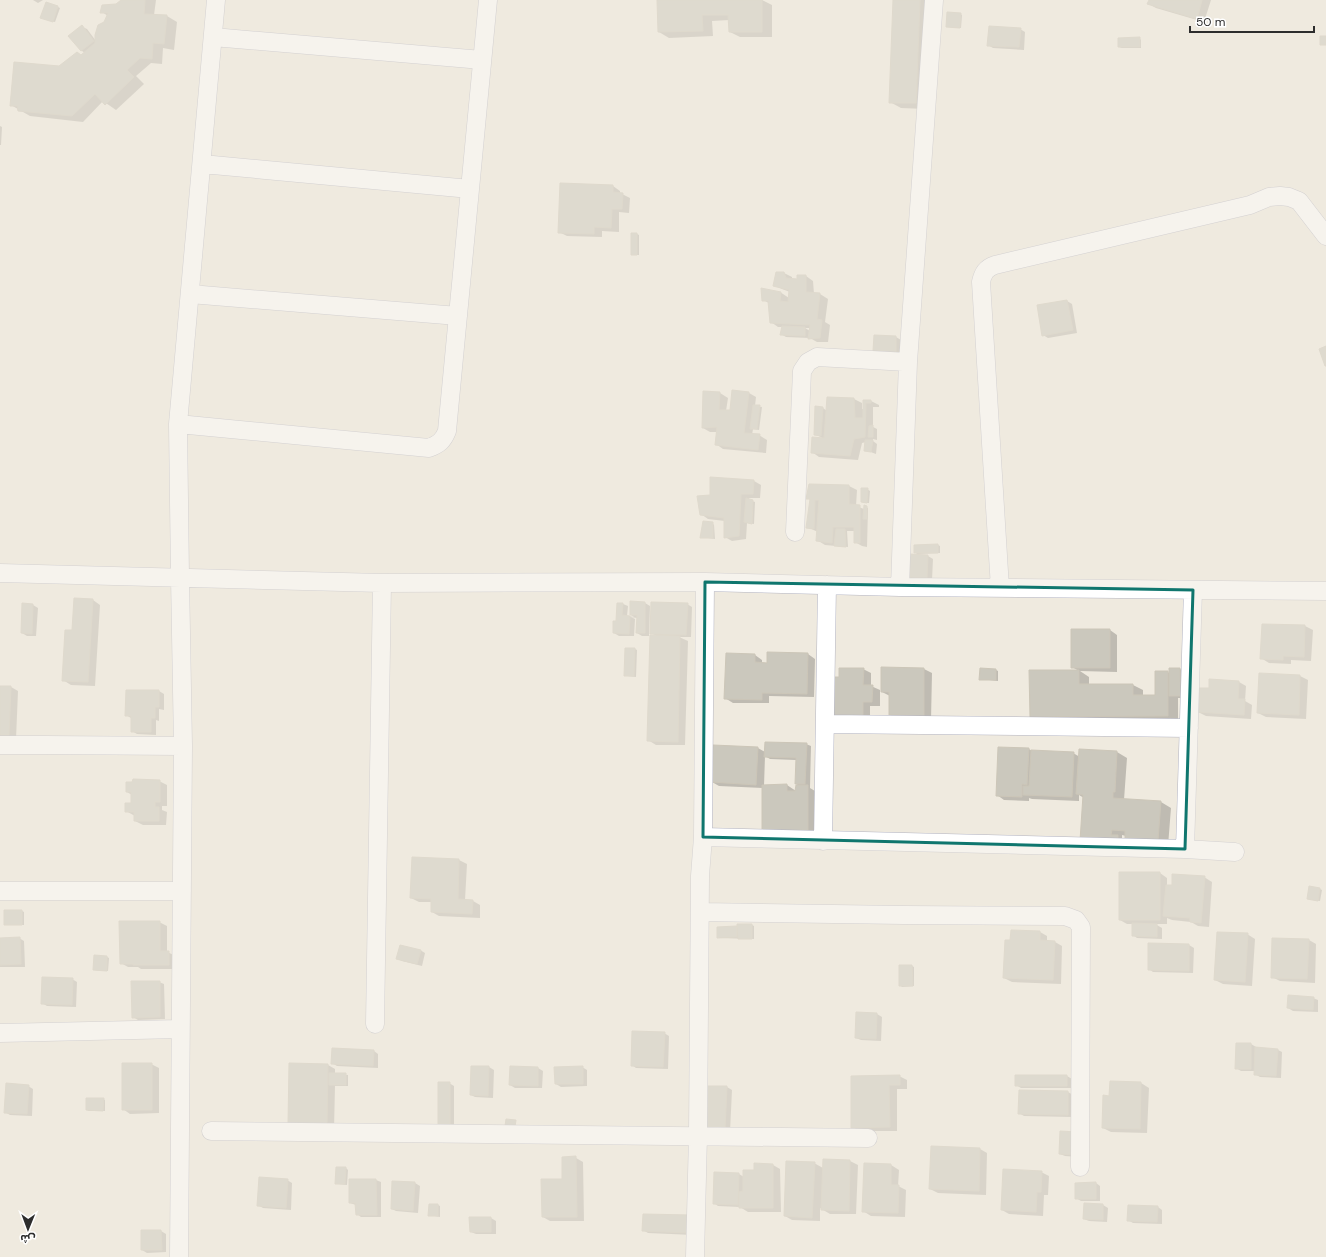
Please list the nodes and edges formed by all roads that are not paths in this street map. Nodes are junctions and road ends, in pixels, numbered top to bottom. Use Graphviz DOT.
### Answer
graph roads {
  1 [pos="216,0"];
  2 [pos="488,0"];
  3 [pos="934,0"];
  4 [pos="213,37"];
  5 [pos="482,60"];
  6 [pos="202,164"];
  7 [pos="470,189"];
  8 [pos="1326,236"];
  9 [pos="190,294"];
  10 [pos="458,316"];
  11 [pos="908,362"];
  12 [pos="178,424"];
  13 [pos="795,532"];
  14 [pos="0,574"];
  15 [pos="180,577"];
  16 [pos="705,582"];
  17 [pos="382,583"];
  18 [pos="827,585"];
  19 [pos="900,587"];
  20 [pos="1000,588"];
  21 [pos="1193,590"];
  22 [pos="1326,591"];
  23 [pos="825,724"];
  24 [pos="1188,728"];
  25 [pos="0,745"];
  26 [pos="183,746"];
  27 [pos="703,837"];
  28 [pos="823,841"];
  29 [pos="1185,849"];
  30 [pos="1234,852"];
  31 [pos="0,891"];
  32 [pos="182,891"];
  33 [pos="701,912"];
  34 [pos="375,1024"];
  35 [pos="180,1029"];
  36 [pos="0,1033"];
  37 [pos="211,1131"];
  38 [pos="698,1136"];
  39 [pos="868,1138"];
  40 [pos="1080,1167"];
  41 [pos="179,1257"];
  42 [pos="695,1257"];
  1 -- 4 [label="street"];
  2 -- 5 [label="street"];
  3 -- 11 [label="street"];
  4 -- 5 [label="street"];
  4 -- 6 [label="street"];
  5 -- 7 [label="street"];
  6 -- 7 [label="street"];
  6 -- 9 [label="street"];
  7 -- 10 [label="street"];
  8 -- 20 [label="street"];
  9 -- 10 [label="street"];
  9 -- 12 [label="street"];
  10 -- 12 [label="street"];
  11 -- 13 [label="street"];
  11 -- 19 [label="street"];
  12 -- 15 [label="street"];
  14 -- 15 [label="street"];
  15 -- 17 [label="street"];
  15 -- 26 [label="street"];
  16 -- 17 [label="street"];
  16 -- 18 [label="street"];
  16 -- 27 [label="street"];
  17 -- 34 [label="street"];
  18 -- 19 [label="street"];
  18 -- 23 [label="street"];
  19 -- 20 [label="street"];
  20 -- 21 [label="street"];
  21 -- 22 [label="street"];
  21 -- 24 [label="street"];
  23 -- 24 [label="street"];
  23 -- 28 [label="street"];
  24 -- 29 [label="street"];
  25 -- 26 [label="street"];
  26 -- 32 [label="street"];
  27 -- 28 [label="street"];
  27 -- 33 [label="street"];
  28 -- 29 [label="street"];
  29 -- 30 [label="street"];
  31 -- 32 [label="street"];
  32 -- 35 [label="street"];
  33 -- 38 [label="street"];
  33 -- 40 [label="street"];
  35 -- 36 [label="street"];
  35 -- 41 [label="street"];
  37 -- 38 [label="street"];
  38 -- 39 [label="street"];
  38 -- 42 [label="street"];
}
